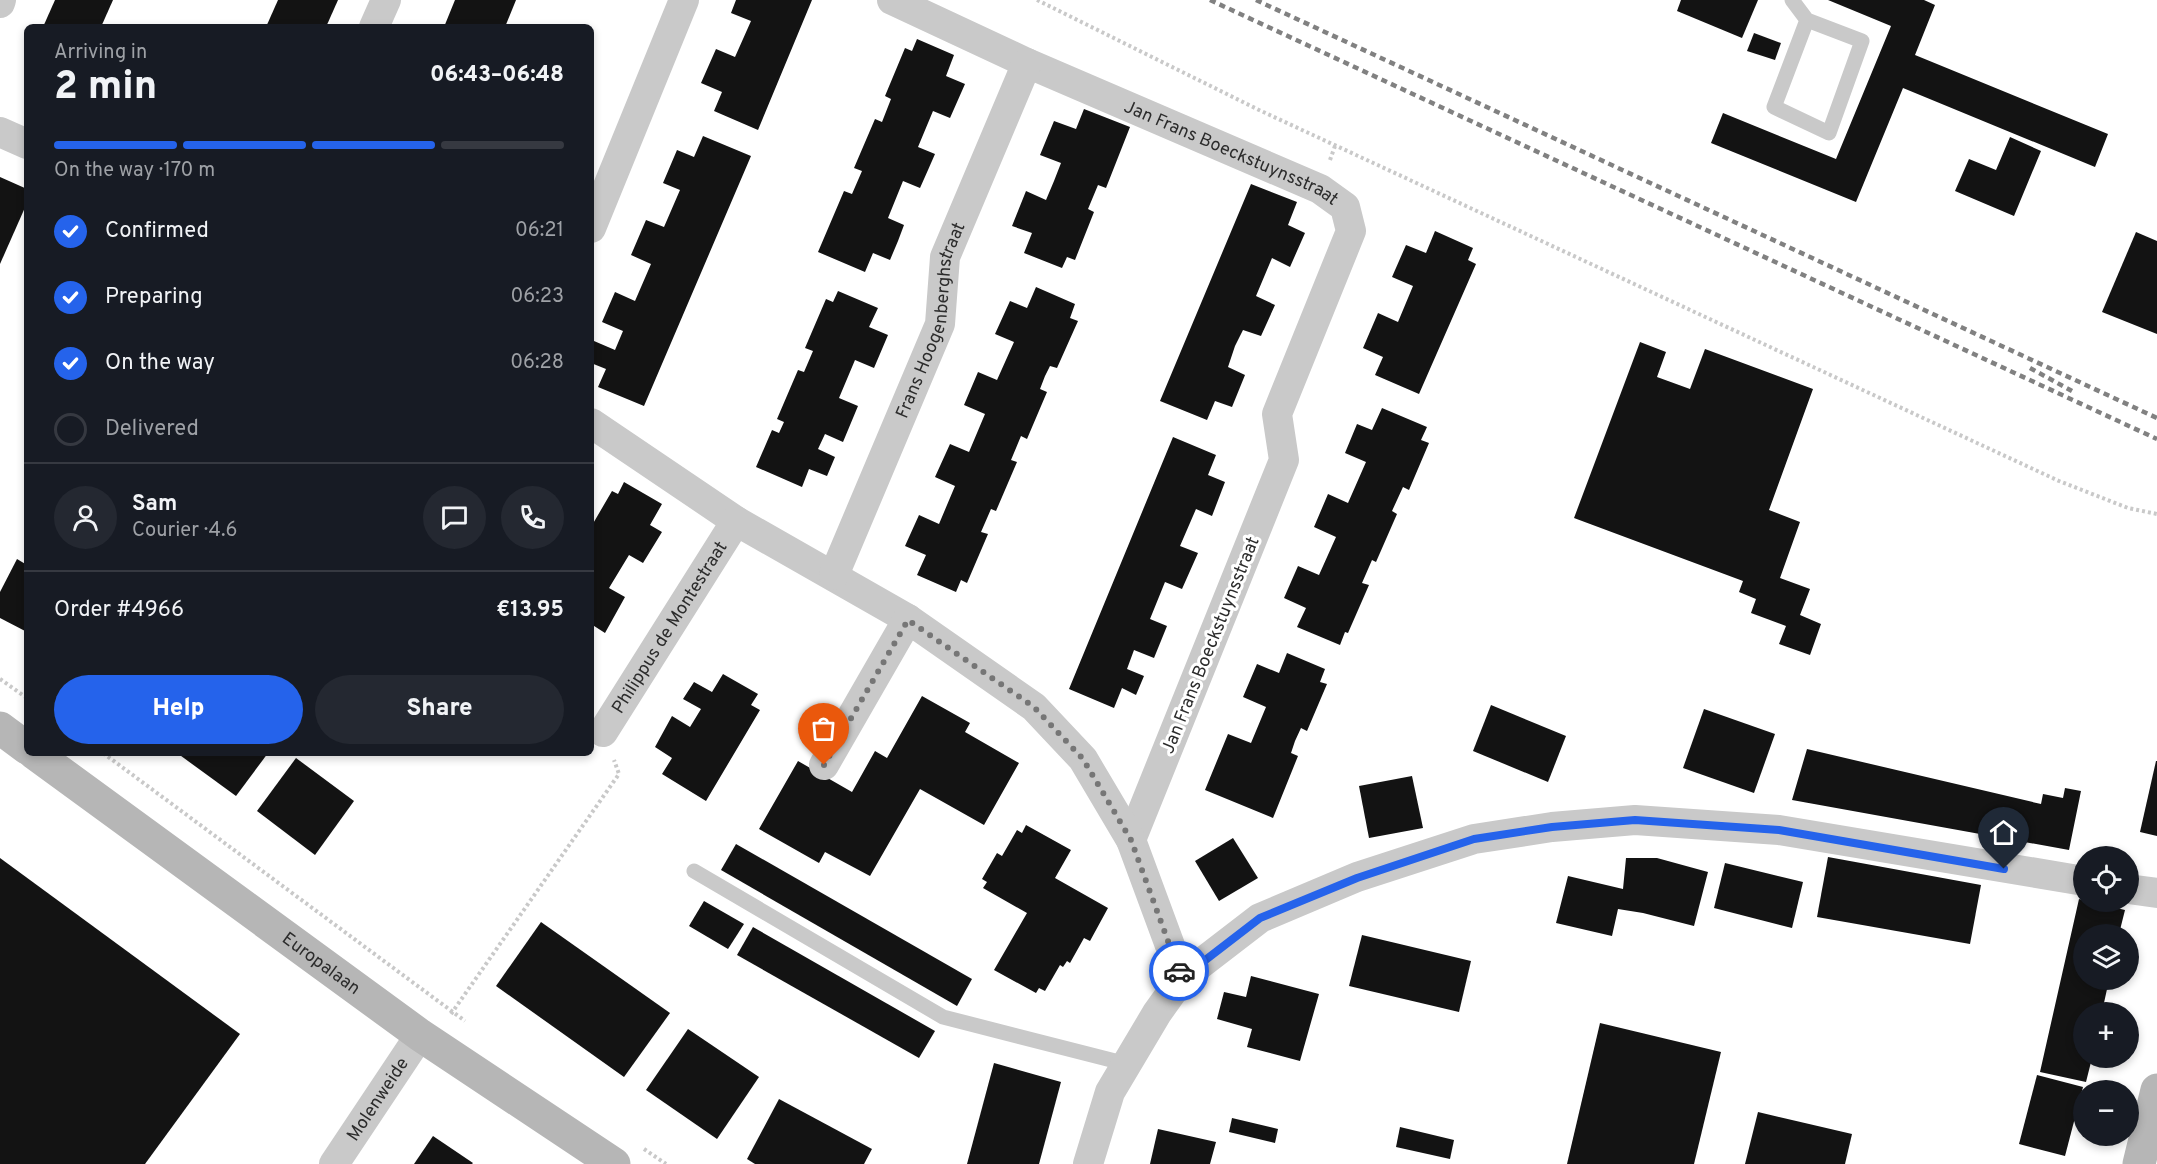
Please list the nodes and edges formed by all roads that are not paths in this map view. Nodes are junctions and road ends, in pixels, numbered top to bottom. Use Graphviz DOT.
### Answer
graph roads {
  1 [pos="386,0"];
  2 [pos="684,0"];
  3 [pos="892,0"];
  4 [pos="1792,0"];
  5 [pos="1807,20"];
  6 [pos="375,24"];
  7 [pos="1027,63"];
  8 [pos="0,132"];
  9 [pos="24,143"];
  10 [pos="594,221"];
  11 [pos="594,425"];
  12 [pos="736,521"];
  13 [pos="834,575"];
  14 [pos="908,620"];
  15 [pos="0,728"];
  16 [pos="603,732"];
  17 [pos="24,746"];
  18 [pos="38,756"];
  19 [pos="824,765"];
  20 [pos="1131,840"];
  21 [pos="693,871"];
  22 [pos="2073,879"];
  23 [pos="2139,891"];
  24 [pos="2157,893"];
  25 [pos="1182,978"];
  26 [pos="430,1041"];
  27 [pos="1127,1064"];
  28 [pos="2157,1090"];
  29 [pos="626,1154"];
  30 [pos="334,1164"];
  31 [pos="1088,1164"];
  32 [pos="2139,1164"];
  1 -- 6 [label="street"];
  2 -- 10 [label="street"];
  3 -- 7 [label="street, Jan Frans Boeckstuynsstraat"];
  4 -- 5 [label="lane"];
  5 -- 5 [label="lane"];
  7 -- 13 [label="street, Frans Hoogenberghstraat"];
  7 -- 20 [label="street, Jan Frans Boeckstuynsstraat"];
  8 -- 9 [label="street"];
  11 -- 12 [label="street, Philippus de Montestraat"];
  12 -- 13 [label="street, Philippus de Montestraat"];
  12 -- 16 [label="street, Philippus de Montestraat"];
  13 -- 14 [label="street, Philippus de Montestraat"];
  14 -- 19 [label="street"];
  14 -- 20 [label="street, Philippus de Montestraat"];
  15 -- 17 [label="street"];
  18 -- 26 [label="street, Europalaan"];
  20 -- 25 [label="street, Philippus de Montestraat"];
  21 -- 27 [label="lane"];
  22 -- 25 [label="street"];
  23 -- 24 [label="street"];
  25 -- 27 [label="street"];
  26 -- 29 [label="street, Europalaan"];
  26 -- 30 [label="street, Molenweide"];
  27 -- 31 [label="street"];
  28 -- 32 [label="street"];
}
